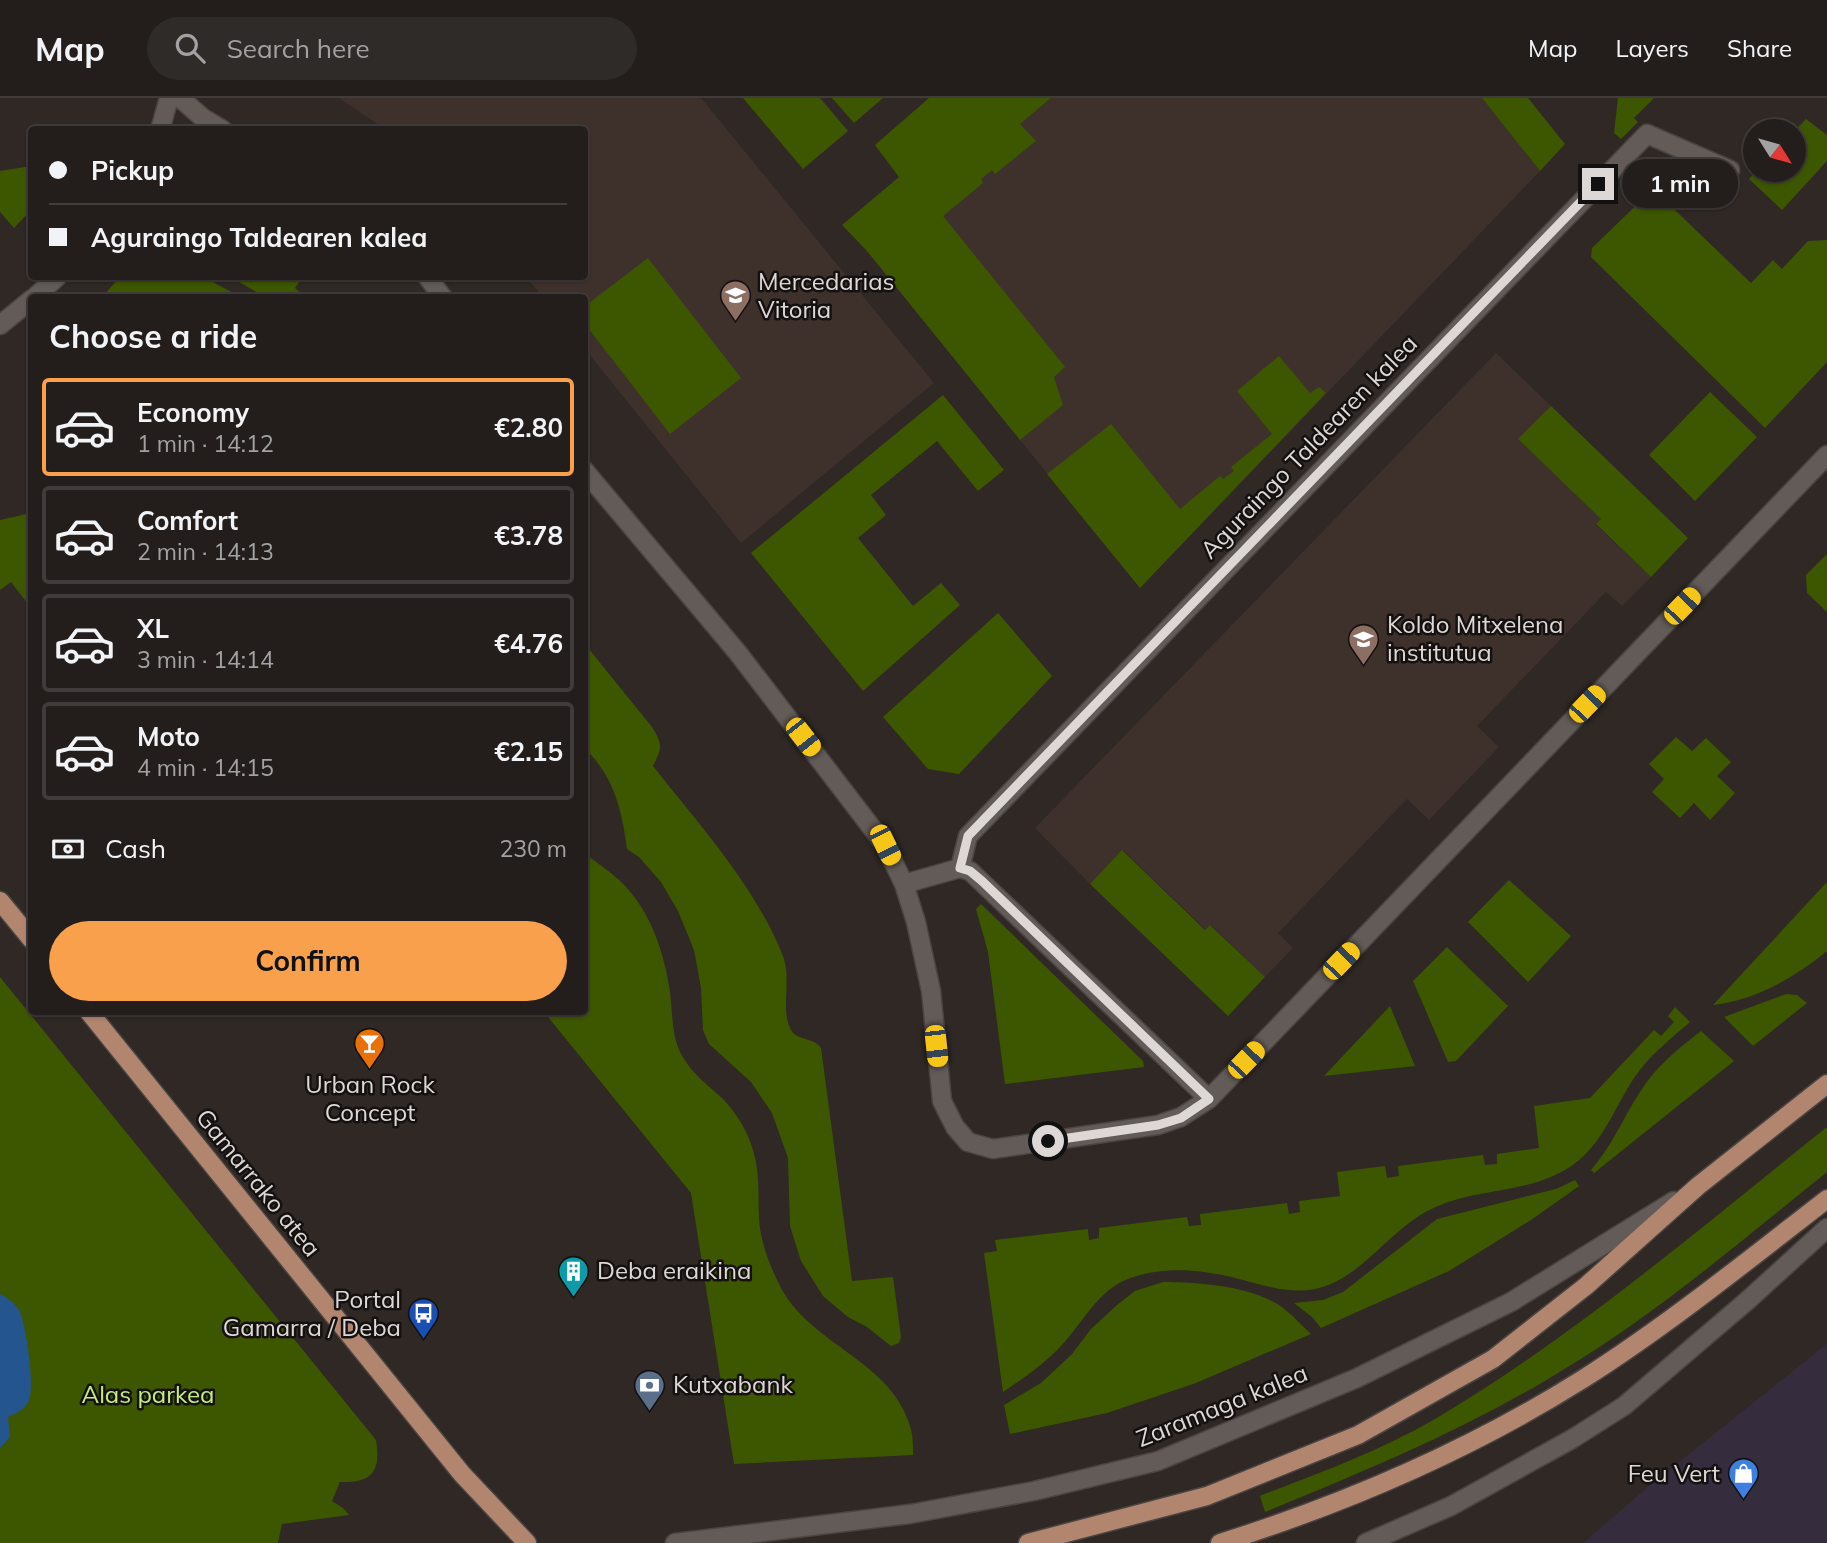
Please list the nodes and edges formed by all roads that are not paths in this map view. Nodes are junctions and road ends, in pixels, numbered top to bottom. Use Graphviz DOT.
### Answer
graph roads {
  1 [pos="169,98"];
  2 [pos="180,98"];
  3 [pos="161,126"];
  4 [pos="216,126"];
  5 [pos="1730,170"];
  6 [pos="53,280"];
  7 [pos="38,294"];
  8 [pos="28,302"];
  9 [pos="0,325"];
  10 [pos="1827,455"];
  11 [pos="588,475"];
  12 [pos="960,868"];
  13 [pos="904,884"];
  14 [pos="0,901"];
  15 [pos="28,935"];
  16 [pos="91,1015"];
  17 [pos="1827,1084"];
  18 [pos="1209,1099"];
  19 [pos="1698,1186"];
  20 [pos="1827,1199"];
  21 [pos="1827,1227"];
  22 [pos="527,1543"];
  23 [pos="676,1543"];
  24 [pos="1028,1543"];
  25 [pos="1220,1543"];
  26 [pos="1366,1543"];
  1 -- 3 [label="street"];
  2 -- 4 [label="street"];
  5 -- 12 [label="street, Aguraingo Taldearen kalea"];
  6 -- 7 [label="street"];
  8 -- 9 [label="street"];
  10 -- 18 [label="street"];
  11 -- 13 [label="street"];
  12 -- 13 [label="street"];
  12 -- 18 [label="street"];
  13 -- 18 [label="street"];
  14 -- 15 [label="main road"];
  16 -- 22 [label="main road, Gamarrako atea"];
  17 -- 19 [label="main road, Zaramaga kalea"];
  19 -- 23 [label="street, Zaramaga kalea"];
  19 -- 24 [label="main road, Zaramaga kalea"];
  20 -- 25 [label="main road"];
  21 -- 26 [label="street"];
}
